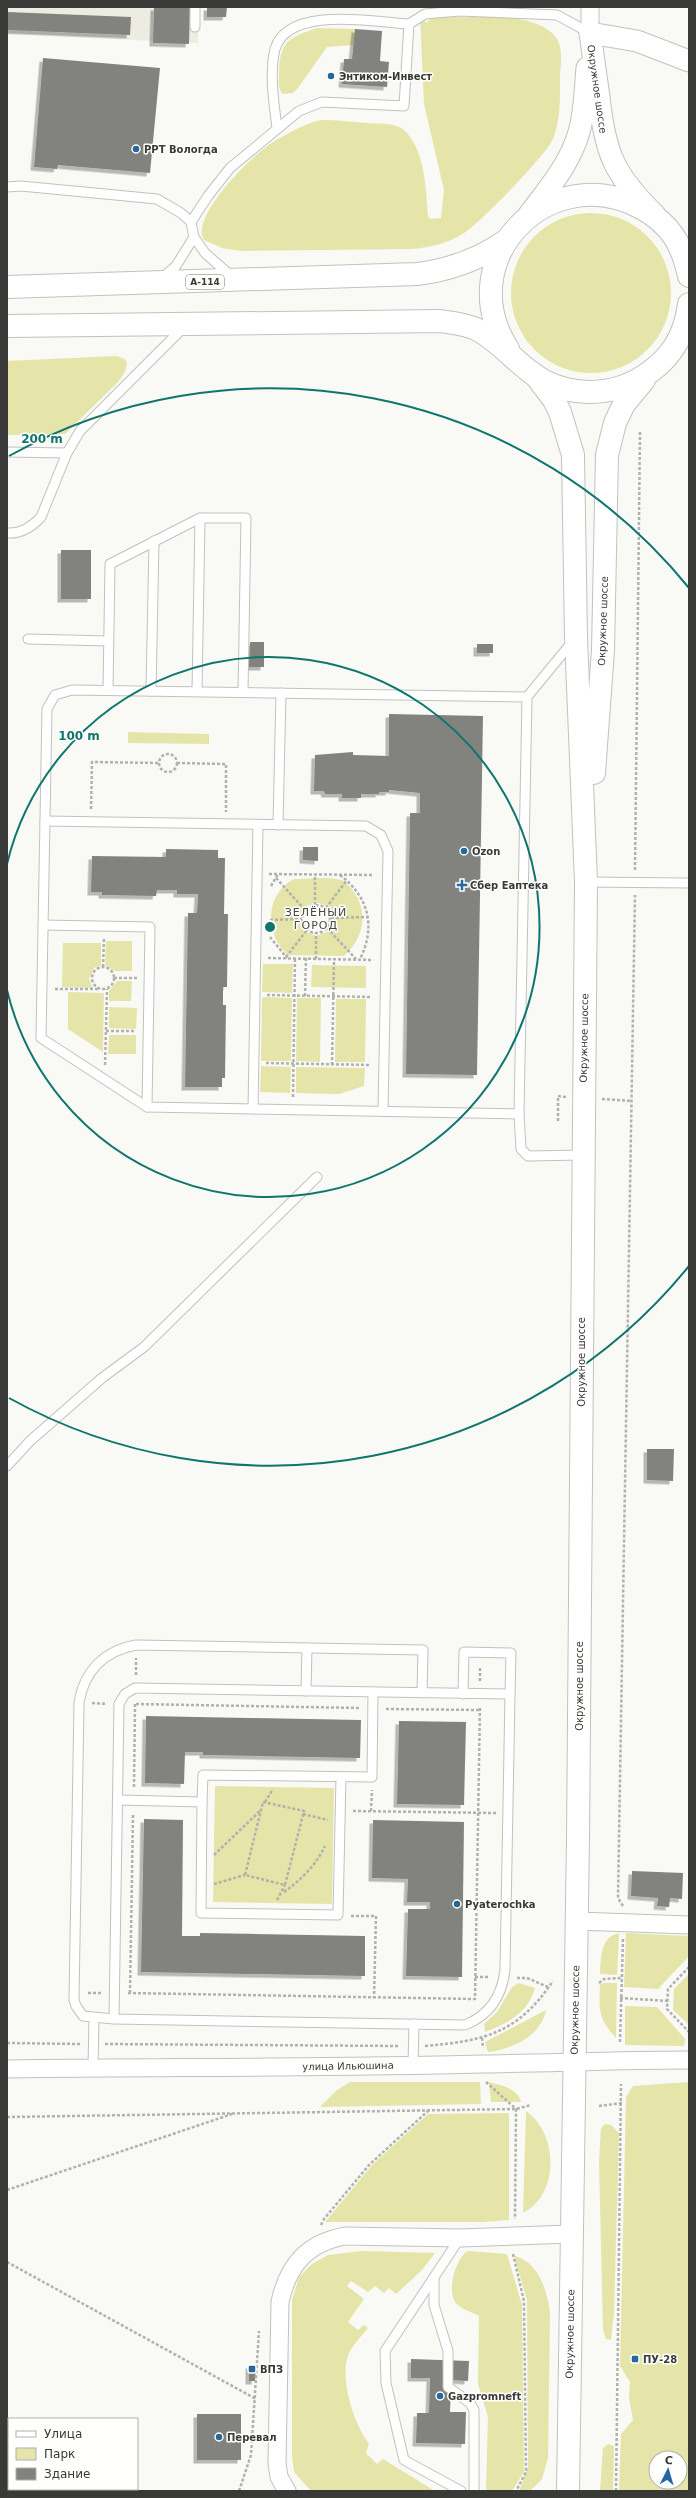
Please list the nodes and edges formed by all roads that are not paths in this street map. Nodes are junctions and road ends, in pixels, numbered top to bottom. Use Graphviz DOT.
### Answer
graph roads {
  1 [pos="195,7"];
  2 [pos="590,7"];
  3 [pos="409,24"];
  4 [pos="195,27"];
  5 [pos="590,33"];
  6 [pos="689,61"];
  7 [pos="277,128"];
  8 [pos="7,187"];
  9 [pos="528,216"];
  10 [pos="661,221"];
  11 [pos="191,222"];
  12 [pos="194,237"];
  13 [pos="506,240"];
  14 [pos="689,276"];
  15 [pos="242,281"];
  16 [pos="155,283"];
  17 [pos="7,287"];
  18 [pos="689,304"];
  19 [pos="188,324"];
  20 [pos="7,326"];
  21 [pos="513,356"];
  22 [pos="651,372"];
  23 [pos="536,376"];
  24 [pos="7,452"];
  25 [pos="67,453"];
  26 [pos="200,518"];
  27 [pos="7,533"];
  28 [pos="154,542"];
  29 [pos="576,637"];
  30 [pos="28,639"];
  31 [pos="108,641"];
  32 [pos="108,690"];
  33 [pos="152,691"];
  34 [pos="198,692"];
  35 [pos="243,692"];
  36 [pos="280,693"];
  37 [pos="527,697"];
  38 [pos="45,821"];
  39 [pos="258,824"];
  40 [pos="278,825"];
  41 [pos="586,882"];
  42 [pos="689,883"];
  43 [pos="43,925"];
  44 [pos="147,1107"];
  45 [pos="253,1109"];
  46 [pos="383,1111"];
  47 [pos="519,1114"];
  48 [pos="583,1155"];
  49 [pos="318,1177"];
  50 [pos="7,1466"];
  51 [pos="307,1648"];
  52 [pos="306,1691"];
  53 [pos="373,1692"];
  54 [pos="422,1693"];
  55 [pos="463,1694"];
  56 [pos="510,1694"];
  57 [pos="341,1777"];
  58 [pos="118,1800"];
  59 [pos="202,1802"];
  60 [pos="577,1921"];
  61 [pos="689,1925"];
  62 [pos="94,2018"];
  63 [pos="114,2019"];
  64 [pos="414,2024"];
  65 [pos="574,2060"];
  66 [pos="689,2060"];
  67 [pos="413,2065"];
  68 [pos="93,2068"];
  69 [pos="7,2069"];
  70 [pos="571,2234"];
  71 [pos="460,2238"];
  72 [pos="434,2278"];
  73 [pos="287,2491"];
  74 [pos="461,2491"];
  75 [pos="474,2491"];
  76 [pos="568,2491"];
  1 -- 4 [label="lane"];
  2 -- 5 [label="street, Окружное шоссе"];
  3 -- 5 [label="lane"];
  3 -- 7 [label="lane"];
  3 -- 7 [label="lane"];
  5 -- 6 [label="street"];
  5 -- 9 [label="street, Окружное шоссе"];
  5 -- 10 [label="street, Окружное шоссе"];
  7 -- 11 [label="lane"];
  8 -- 11 [label="lane"];
  9 -- 10 [label="main road"];
  9 -- 13 [label="main road"];
  10 -- 14 [label="main road"];
  11 -- 12 [label="lane"];
  12 -- 15 [label="lane"];
  12 -- 16 [label="lane"];
  13 -- 15 [label="main road, А-114"];
  13 -- 21 [label="main road"];
  15 -- 16 [label="main road, А-114"];
  16 -- 17 [label="main road, А-114"];
  18 -- 22 [label="main road"];
  19 -- 20 [label="main road"];
  19 -- 21 [label="main road"];
  19 -- 25 [label="lane"];
  21 -- 23 [label="main road"];
  22 -- 23 [label="main road"];
  22 -- 41 [label="main road, Окружное шоссе"];
  23 -- 29 [label="main road, Окружное шоссе"];
  24 -- 25 [label="lane"];
  25 -- 27 [label="lane"];
  26 -- 28 [label="lane"];
  26 -- 34 [label="lane"];
  26 -- 35 [label="lane"];
  28 -- 31 [label="lane"];
  28 -- 33 [label="lane"];
  29 -- 37 [label="lane"];
  29 -- 41 [label="main road, Окружное шоссе"];
  30 -- 31 [label="lane"];
  31 -- 32 [label="lane"];
  32 -- 33 [label="lane"];
  32 -- 38 [label="lane"];
  33 -- 34 [label="lane"];
  34 -- 35 [label="lane"];
  35 -- 36 [label="lane"];
  36 -- 37 [label="lane"];
  36 -- 40 [label="lane"];
  37 -- 47 [label="lane"];
  38 -- 39 [label="lane"];
  38 -- 43 [label="lane"];
  39 -- 40 [label="lane"];
  39 -- 45 [label="lane"];
  40 -- 46 [label="lane"];
  41 -- 42 [label="lane"];
  41 -- 48 [label="main road, Окружное шоссе"];
  43 -- 44 [label="lane"];
  43 -- 44 [label="lane"];
  44 -- 45 [label="lane"];
  45 -- 46 [label="lane"];
  46 -- 47 [label="lane"];
  47 -- 48 [label="lane"];
  48 -- 60 [label="main road, Окружное шоссе"];
  49 -- 50 [label="lane"];
  51 -- 52 [label="lane"];
  51 -- 54 [label="lane"];
  51 -- 62 [label="lane"];
  52 -- 53 [label="lane"];
  52 -- 58 [label="lane"];
  53 -- 54 [label="lane"];
  53 -- 57 [label="lane"];
  54 -- 55 [label="lane"];
  55 -- 56 [label="lane"];
  55 -- 56 [label="lane"];
  56 -- 64 [label="lane"];
  57 -- 59 [label="lane"];
  57 -- 59 [label="lane"];
  58 -- 59 [label="lane"];
  58 -- 63 [label="lane"];
  60 -- 61 [label="street"];
  60 -- 65 [label="main road, Окружное шоссе"];
  62 -- 63 [label="lane"];
  62 -- 68 [label="lane"];
  63 -- 64 [label="lane"];
  64 -- 67 [label="lane"];
  65 -- 66 [label="street, улица Ильюшина"];
  65 -- 67 [label="street, улица Ильюшина"];
  65 -- 70 [label="main road, Окружное шоссе"];
  67 -- 68 [label="street, улица Ильюшина"];
  68 -- 69 [label="street, улица Ильюшина"];
  70 -- 71 [label="street"];
  70 -- 76 [label="main road, Окружное шоссе"];
  71 -- 72 [label="lane"];
  71 -- 73 [label="street"];
  72 -- 74 [label="lane"];
  72 -- 75 [label="lane"];
}
